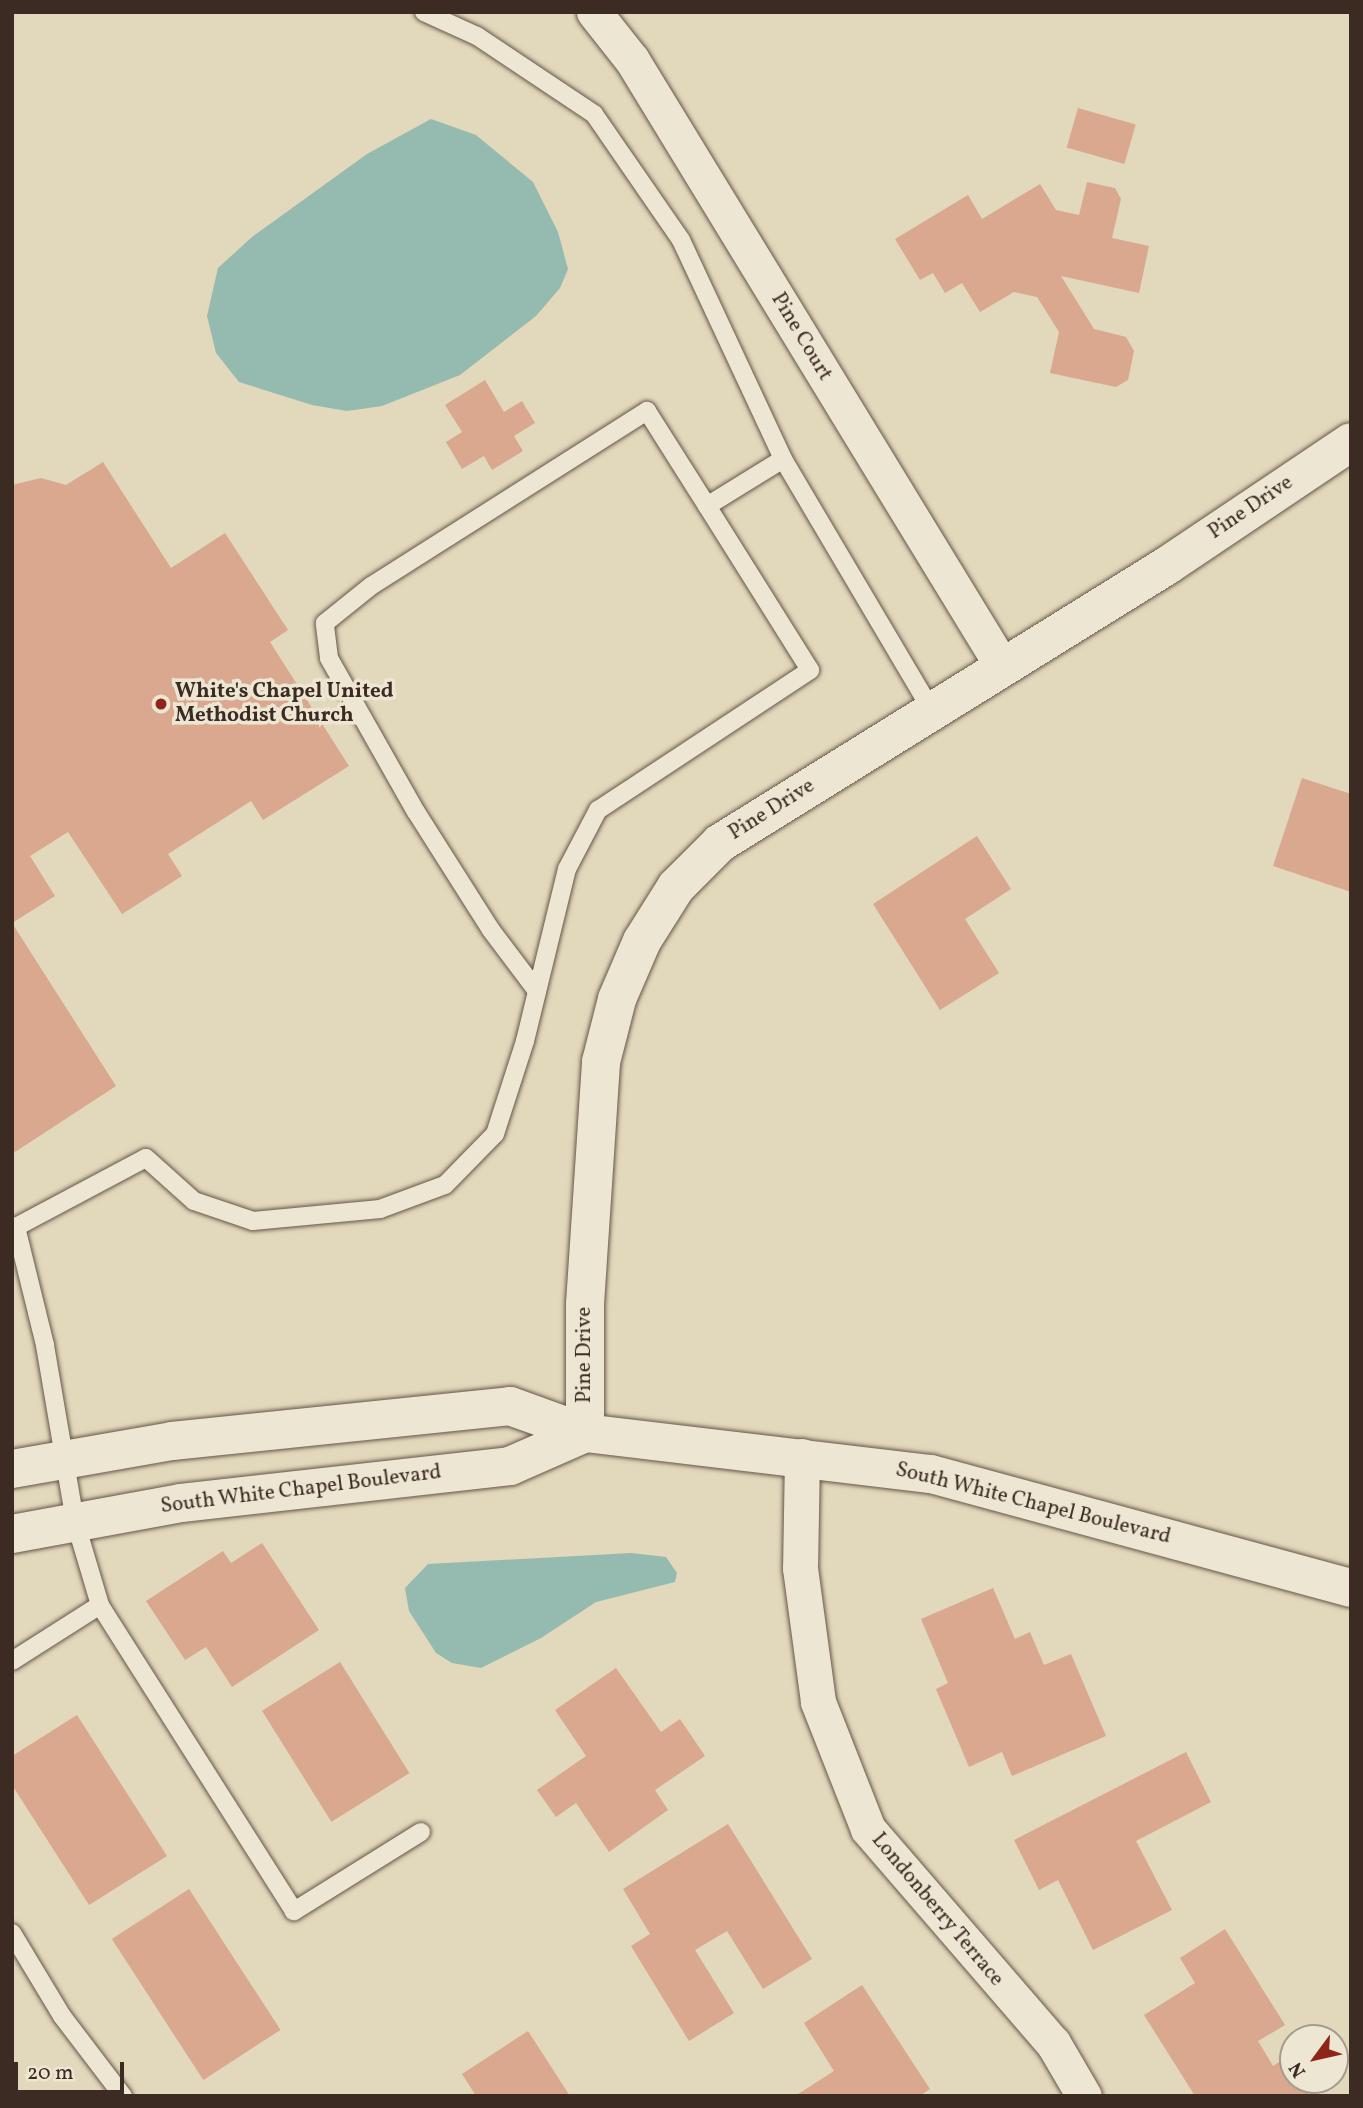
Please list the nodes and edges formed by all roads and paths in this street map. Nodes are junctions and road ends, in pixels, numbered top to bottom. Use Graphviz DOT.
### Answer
graph roads {
  1 [pos="425,12"];
  2 [pos="594,12"];
  3 [pos="1351,442"];
  4 [pos="783,459"];
  5 [pos="707,506"];
  6 [pos="1002,666"];
  7 [pos="931,709"];
  8 [pos="537,991"];
  9 [pos="14,1228"];
  10 [pos="585,1433"];
  11 [pos="802,1456"];
  12 [pos="63,1458"];
  13 [pos="12,1469"];
  14 [pos="75,1521"];
  15 [pos="12,1534"];
  16 [pos="1351,1588"];
  17 [pos="100,1605"];
  18 [pos="12,1661"];
  19 [pos="421,1832"];
  20 [pos="12,1933"];
  21 [pos="123,2096"];
  22 [pos="1084,2096"];
  1 -- 4 [label="lane"];
  2 -- 6 [label="street, Pine Court"];
  3 -- 6 [label="main road, Pine Drive"];
  4 -- 5 [label="lane"];
  4 -- 7 [label="lane"];
  5 -- 8 [label="lane"];
  5 -- 8 [label="lane"];
  6 -- 7 [label="main road, Pine Drive"];
  7 -- 10 [label="main road, Pine Drive"];
  8 -- 9 [label="lane"];
  9 -- 12 [label="lane"];
  10 -- 11 [label="main road, South White Chapel Boulevard"];
  10 -- 12 [label="main road, South White Chapel Boulevard"];
  10 -- 14 [label="main road, South White Chapel Boulevard"];
  11 -- 16 [label="main road, South White Chapel Boulevard"];
  11 -- 22 [label="street, Londonberry Terrace"];
  12 -- 13 [label="main road, South White Chapel Boulevard"];
  12 -- 14 [label="lane"];
  14 -- 15 [label="main road, South White Chapel Boulevard"];
  14 -- 17 [label="lane"];
  17 -- 18 [label="lane"];
  17 -- 19 [label="lane"];
  20 -- 21 [label="lane"];
}
